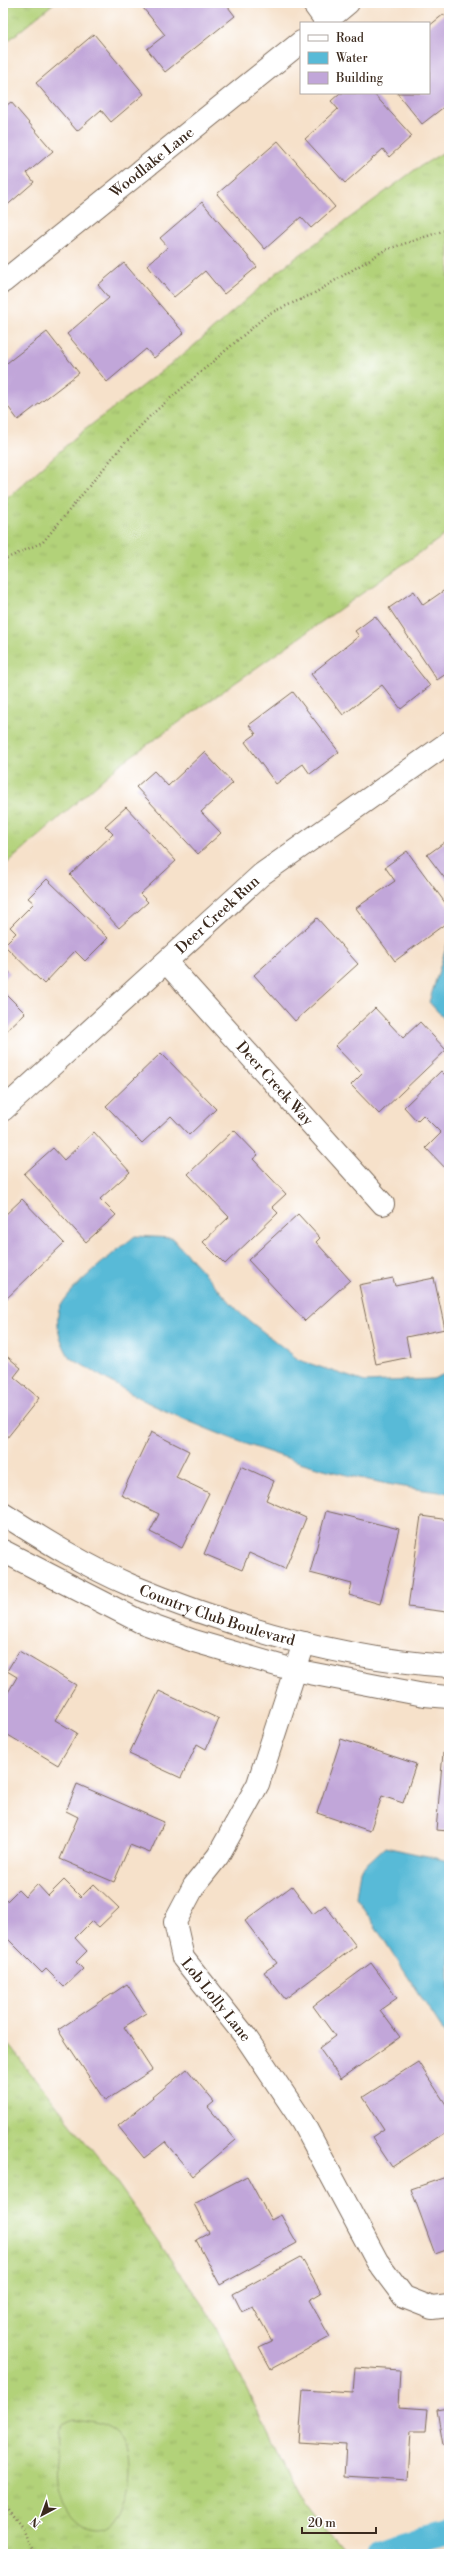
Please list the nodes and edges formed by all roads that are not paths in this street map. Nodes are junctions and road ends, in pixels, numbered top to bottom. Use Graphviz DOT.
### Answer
graph roads {
  1 [pos="313,3"];
  2 [pos="348,3"];
  3 [pos="325,22"];
  4 [pos="300,43"];
  5 [pos="3,282"];
  6 [pos="449,742"];
  7 [pos="166,962"];
  8 [pos="3,1110"];
  9 [pos="383,1204"];
  10 [pos="3,1514"];
  11 [pos="26,1529"];
  12 [pos="5,1556"];
  13 [pos="304,1643"];
  14 [pos="449,1666"];
  15 [pos="294,1670"];
  16 [pos="449,1697"];
  17 [pos="449,2306"];
  1 -- 3 [label="street"];
  2 -- 3 [label="street"];
  4 -- 5 [label="street, Woodlake Lane"];
  6 -- 7 [label="street, Deer Creek Run"];
  7 -- 8 [label="street, Deer Creek Run"];
  7 -- 9 [label="street, Deer Creek Way"];
  10 -- 11 [label="street, Country Club Boulevard"];
  11 -- 12 [label="street"];
  11 -- 13 [label="street, Country Club Boulevard"];
  12 -- 15 [label="street, Country Club Boulevard"];
  13 -- 14 [label="street, Country Club Boulevard"];
  13 -- 15 [label="street, Lob Lolly Lane"];
  15 -- 16 [label="street, Country Club Boulevard"];
  15 -- 17 [label="street, Lob Lolly Lane"];
}
